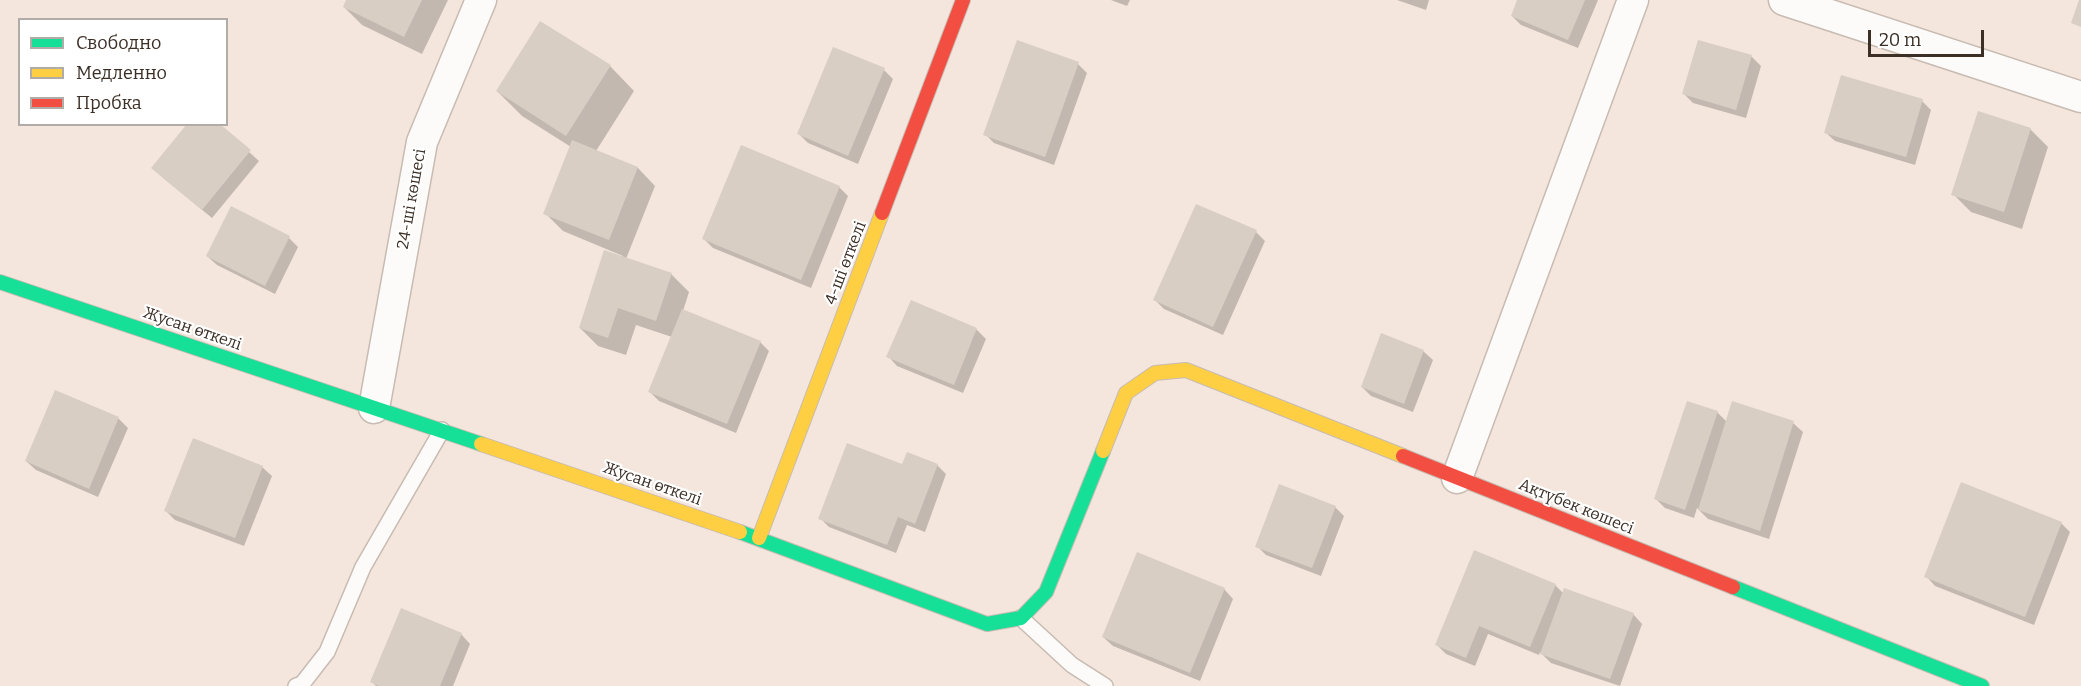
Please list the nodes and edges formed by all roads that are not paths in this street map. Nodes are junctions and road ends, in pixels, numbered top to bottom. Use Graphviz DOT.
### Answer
graph roads {
  1 [pos="481,0"];
  2 [pos="963,0"];
  3 [pos="1633,0"];
  4 [pos="1784,0"];
  5 [pos="2081,97"];
  6 [pos="0,282"];
  7 [pos="374,408"];
  8 [pos="442,430"];
  9 [pos="1457,478"];
  10 [pos="759,538"];
  11 [pos="1021,618"];
  12 [pos="296,686"];
  13 [pos="1105,686"];
  14 [pos="1982,686"];
  1 -- 7 [label="street, 24-ші көшесi"];
  2 -- 10 [label="street, 4-шi өткелi"];
  3 -- 9 [label="street"];
  4 -- 5 [label="street"];
  6 -- 7 [label="street, Жусан өткелі"];
  7 -- 8 [label="street, Жусан өткелі"];
  8 -- 10 [label="street, Жусан өткелі"];
  8 -- 12 [label="lane"];
  9 -- 11 [label="street, Ақтүбек көшесi"];
  9 -- 14 [label="street, Ақтүбек көшесi"];
  10 -- 11 [label="street, Жусан өткелі"];
  11 -- 13 [label="lane"];
}
